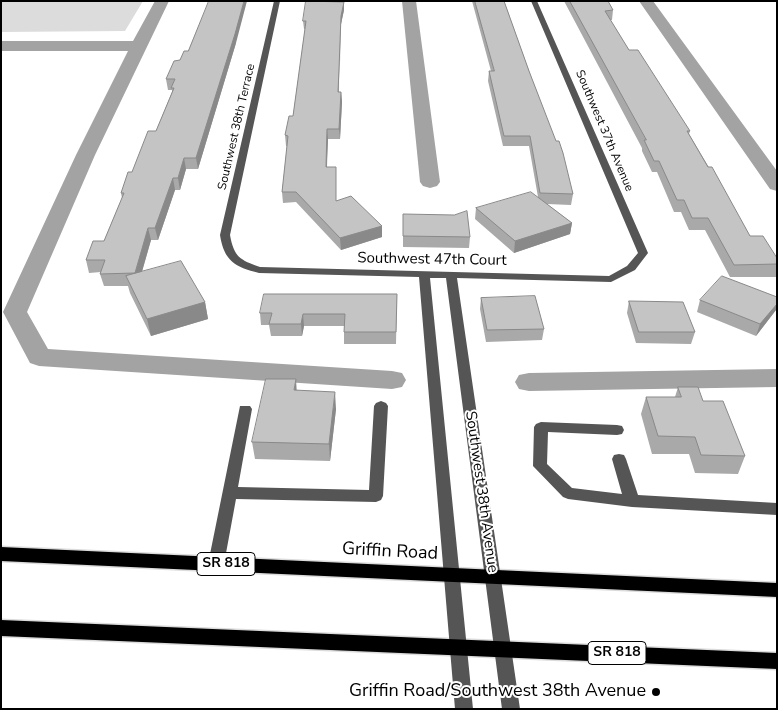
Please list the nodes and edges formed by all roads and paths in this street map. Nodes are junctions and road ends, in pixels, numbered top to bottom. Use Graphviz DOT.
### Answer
graph roads {
  1 [pos="277,1"];
  2 [pos="534,1"];
  3 [pos="232,257"];
  4 [pos="631,268"];
  5 [pos="424,275"];
  6 [pos="451,276"];
  7 [pos="380,406"];
  8 [pos="245,409"];
  9 [pos="617,430"];
  10 [pos="619,459"];
  11 [pos="229,493"];
  12 [pos="632,501"];
  13 [pos="777,509"];
  14 [pos="1,554"];
  15 [pos="216,564"];
  16 [pos="452,575"];
  17 [pos="493,577"];
  18 [pos="777,590"];
  19 [pos="1,628"];
  20 [pos="457,647"];
  21 [pos="503,648"];
  22 [pos="777,661"];
  23 [pos="464,709"];
  24 [pos="511,709"];
  1 -- 3 [label="street, Southwest 38th Terrace"];
  2 -- 4 [label="street, Southwest 37th Avenue"];
  3 -- 5 [label="street, Southwest 47th Court"];
  4 -- 6 [label="street, Southwest 47th Court"];
  5 -- 6 [label="street, Southwest 47th Court"];
  5 -- 16 [label="street"];
  6 -- 17 [label="street, Southwest 38th Avenue"];
  7 -- 11 [label="street"];
  8 -- 11 [label="street"];
  9 -- 12 [label="street"];
  10 -- 12 [label="street"];
  11 -- 15 [label="street"];
  12 -- 13 [label="street"];
  14 -- 15 [label="main road, Griffin Road / SR 818"];
  15 -- 16 [label="main road, Griffin Road / SR 818"];
  16 -- 17 [label="main road, Griffin Road / SR 818"];
  16 -- 20 [label="street"];
  17 -- 18 [label="main road, Griffin Road / SR 818"];
  17 -- 21 [label="street, Southwest 38th Avenue"];
  19 -- 20 [label="main road, SR 818"];
  20 -- 21 [label="main road, SR 818"];
  20 -- 23 [label="street"];
  21 -- 22 [label="main road, SR 818"];
  21 -- 24 [label="street, Southwest 38th Avenue"];
}
